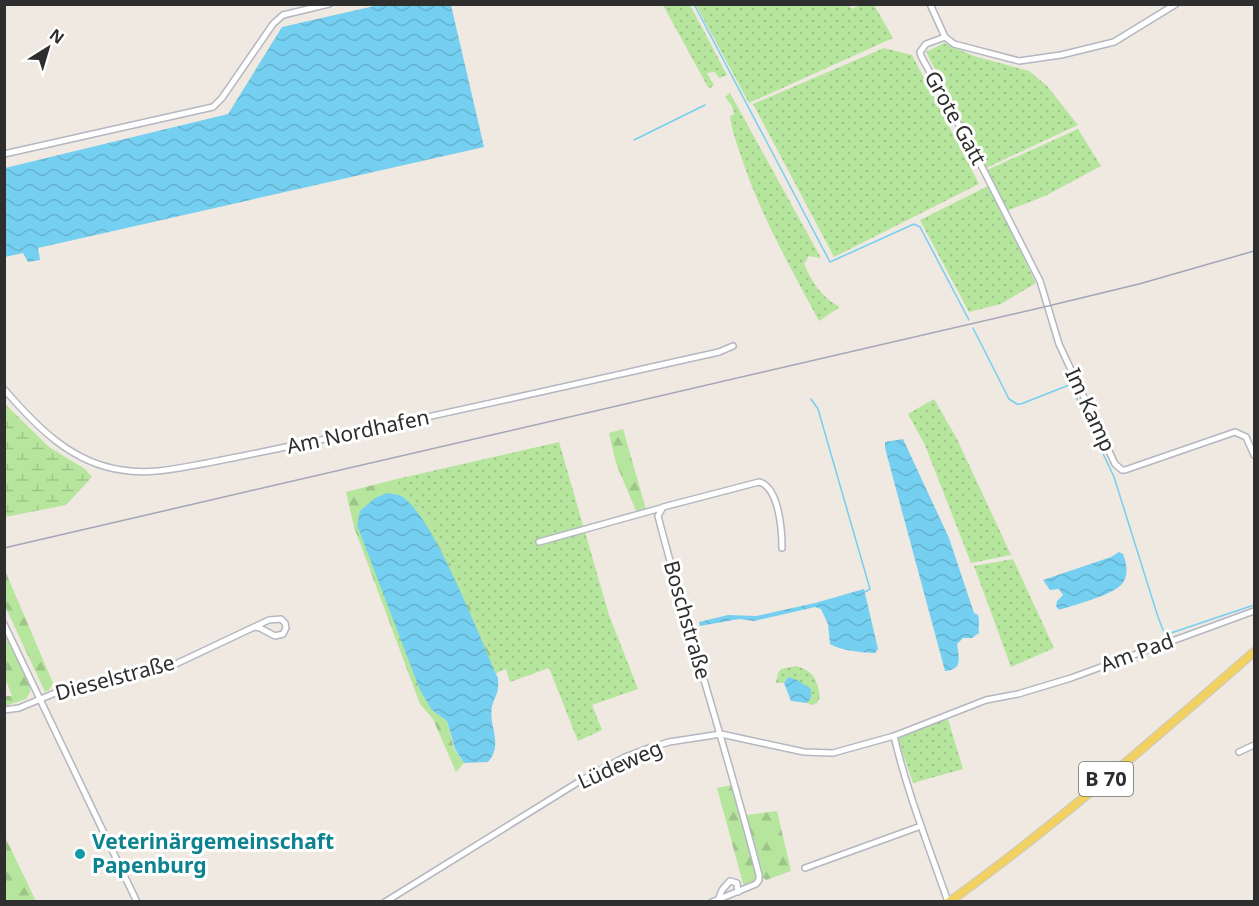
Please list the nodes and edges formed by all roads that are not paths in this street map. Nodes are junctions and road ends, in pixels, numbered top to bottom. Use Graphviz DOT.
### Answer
graph roads {
  1 [pos="329,4"];
  2 [pos="930,4"];
  3 [pos="1176,4"];
  4 [pos="945,37"];
  5 [pos="4,154"];
  6 [pos="1048,306"];
  7 [pos="733,346"];
  8 [pos="4,389"];
  9 [pos="1254,455"];
  10 [pos="663,507"];
  11 [pos="539,542"];
  12 [pos="782,548"];
  13 [pos="1254,611"];
  14 [pos="4,624"];
  15 [pos="255,627"];
  16 [pos="1254,652"];
  17 [pos="1018,694"];
  18 [pos="40,699"];
  19 [pos="4,710"];
  20 [pos="721,734"];
  21 [pos="894,736"];
  22 [pos="1254,745"];
  23 [pos="1239,752"];
  24 [pos="921,826"];
  25 [pos="805,868"];
  26 [pos="738,892"];
  27 [pos="720,898"];
  28 [pos="137,902"];
  29 [pos="385,902"];
  30 [pos="712,902"];
  31 [pos="948,902"];
  1 -- 5 [label="street"];
  2 -- 4 [label="street"];
  3 -- 4 [label="street, Grote Gatt"];
  4 -- 6 [label="street, Grote Gatt"];
  6 -- 9 [label="street, Im Kamp"];
  7 -- 8 [label="street, Am Nordhafen"];
  10 -- 11 [label="street"];
  10 -- 12 [label="street"];
  10 -- 20 [label="street, Boschstraße"];
  13 -- 17 [label="street, Am Pad"];
  14 -- 18 [label="street"];
  15 -- 15 [label="street, Dieselstraße"];
  15 -- 18 [label="street, Dieselstraße"];
  16 -- 31 [label="main road, B 70"];
  17 -- 21 [label="street, Lüdeweg"];
  18 -- 19 [label="street, Dieselstraße"];
  18 -- 28 [label="street"];
  20 -- 21 [label="street, Lüdeweg"];
  20 -- 26 [label="street, Boschstraße"];
  20 -- 29 [label="street, Lüdeweg"];
  21 -- 24 [label="street"];
  22 -- 23 [label="street"];
  24 -- 25 [label="street"];
  24 -- 31 [label="street"];
  26 -- 27 [label="street"];
  26 -- 27 [label="street"];
  27 -- 30 [label="street"];
}
